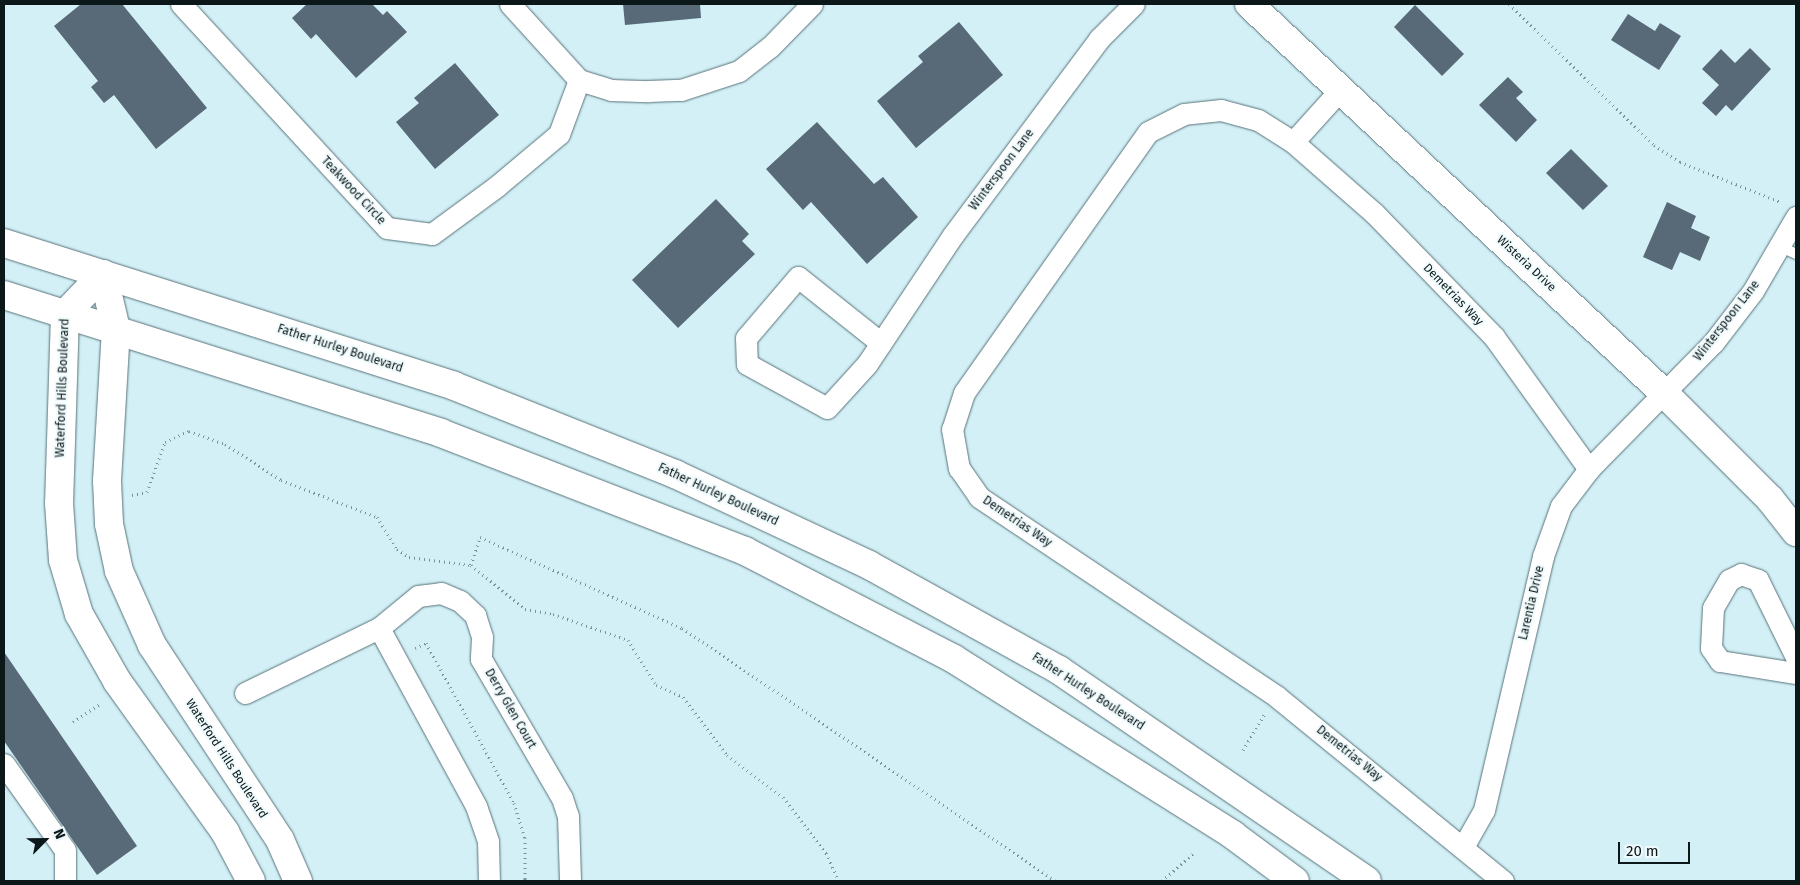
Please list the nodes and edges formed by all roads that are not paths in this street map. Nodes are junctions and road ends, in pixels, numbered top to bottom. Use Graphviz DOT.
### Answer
graph roads {
  1 [pos="181,4"];
  2 [pos="510,4"];
  3 [pos="812,4"];
  4 [pos="1134,4"];
  5 [pos="1249,4"];
  6 [pos="579,80"];
  7 [pos="1340,90"];
  8 [pos="1293,142"];
  9 [pos="1792,211"];
  10 [pos="4,243"];
  11 [pos="1788,250"];
  12 [pos="103,274"];
  13 [pos="4,294"];
  14 [pos="65,314"];
  15 [pos="116,329"];
  16 [pos="881,344"];
  17 [pos="1664,394"];
  18 [pos="1589,469"];
  19 [pos="1796,532"];
  20 [pos="379,628"];
  21 [pos="1796,657"];
  22 [pos="1796,673"];
  23 [pos="245,693"];
  24 [pos="4,764"];
  25 [pos="1463,848"];
  26 [pos="65,881"];
  27 [pos="251,881"];
  28 [pos="298,881"];
  29 [pos="489,881"];
  30 [pos="570,881"];
  31 [pos="1295,881"];
  32 [pos="1368,881"];
  33 [pos="1503,881"];
  1 -- 6 [label="street, Teakwood Circle"];
  2 -- 6 [label="street"];
  3 -- 6 [label="street"];
  4 -- 16 [label="street, Winterspoon Lane"];
  5 -- 7 [label="main road, Wisteria Drive"];
  7 -- 8 [label="street"];
  7 -- 17 [label="main road, Wisteria Drive"];
  8 -- 18 [label="street, Demetrias Way"];
  8 -- 25 [label="street, Demetrias Way"];
  9 -- 11 [label="street, Winterspoon Lane"];
  10 -- 12 [label="main road, Father Hurley Boulevard"];
  11 -- 17 [label="street, Winterspoon Lane"];
  12 -- 14 [label="main road, Waterford Hills Boulevard"];
  12 -- 15 [label="main road, Waterford Hills Boulevard"];
  12 -- 32 [label="main road, Father Hurley Boulevard"];
  13 -- 14 [label="main road"];
  14 -- 15 [label="main road"];
  14 -- 27 [label="main road, Waterford Hills Boulevard"];
  15 -- 28 [label="main road, Waterford Hills Boulevard"];
  15 -- 31 [label="main road"];
  16 -- 16 [label="street, Winterspoon Lane"];
  17 -- 18 [label="street, Larentia Drive"];
  17 -- 19 [label="main road, Wisteria Drive"];
  18 -- 25 [label="street, Larentia Drive"];
  20 -- 23 [label="street, Derry Glen Court"];
  20 -- 29 [label="street"];
  20 -- 30 [label="street, Derry Glen Court"];
  21 -- 22 [label="street"];
  24 -- 26 [label="street"];
  25 -- 33 [label="street, Demetrias Way"];
}
